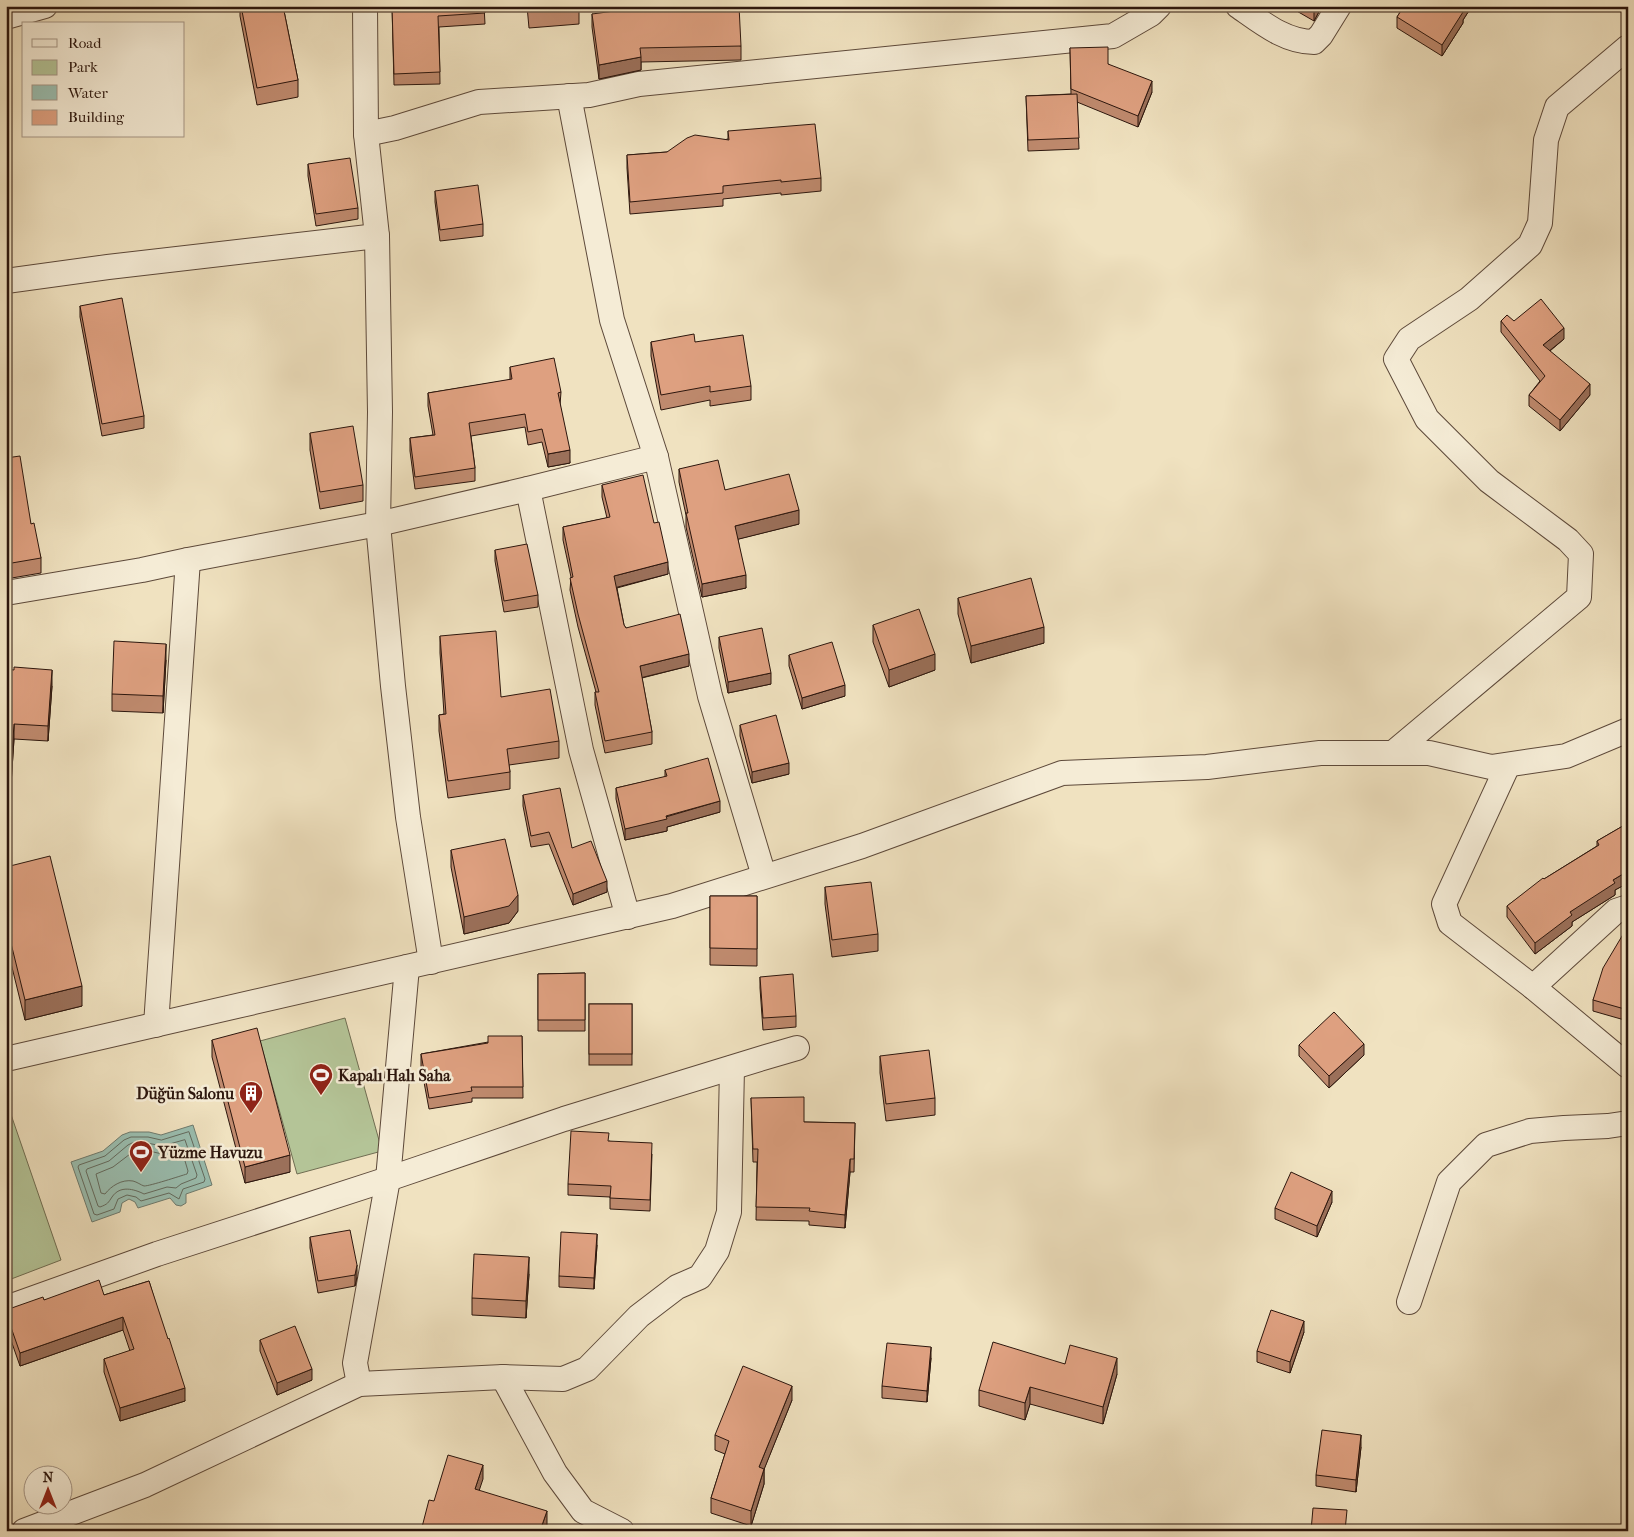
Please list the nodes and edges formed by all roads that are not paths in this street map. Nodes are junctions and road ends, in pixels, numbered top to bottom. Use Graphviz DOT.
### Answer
graph roads {
  1 [pos="45,6"];
  2 [pos="365,6"];
  3 [pos="1159,6"];
  4 [pos="1238,6"];
  5 [pos="1339,6"];
  6 [pos="6,17"];
  7 [pos="1628,47"];
  8 [pos="569,96"];
  9 [pos="366,134"];
  10 [pos="377,236"];
  11 [pos="6,281"];
  12 [pos="656,457"];
  13 [pos="528,489"];
  14 [pos="378,524"];
  15 [pos="188,560"];
  16 [pos="6,593"];
  17 [pos="1628,730"];
  18 [pos="1393,753"];
  19 [pos="1499,766"];
  20 [pos="764,876"];
  21 [pos="1628,906"];
  22 [pos="628,916"];
  23 [pos="431,962"];
  24 [pos="407,967"];
  25 [pos="1533,987"];
  26 [pos="156,1025"];
  27 [pos="798,1048"];
  28 [pos="6,1059"];
  29 [pos="1628,1066"];
  30 [pos="732,1068"];
  31 [pos="1628,1123"];
  32 [pos="388,1179"];
  33 [pos="1409,1302"];
  34 [pos="6,1308"];
  35 [pos="503,1377"];
  36 [pos="359,1384"];
  37 [pos="599,1526"];
  38 [pos="24,1531"];
  39 [pos="622,1531"];
  1 -- 6 [label="street"];
  2 -- 9 [label="street"];
  3 -- 8 [label="street"];
  4 -- 5 [label="street"];
  7 -- 18 [label="street"];
  8 -- 9 [label="street"];
  8 -- 12 [label="street"];
  9 -- 10 [label="street"];
  10 -- 11 [label="street"];
  10 -- 14 [label="street"];
  12 -- 13 [label="street"];
  12 -- 20 [label="street"];
  13 -- 14 [label="street"];
  13 -- 22 [label="street"];
  14 -- 15 [label="street"];
  14 -- 23 [label="street"];
  15 -- 16 [label="street"];
  15 -- 26 [label="street"];
  17 -- 19 [label="street"];
  18 -- 19 [label="street"];
  18 -- 20 [label="street"];
  19 -- 25 [label="street"];
  20 -- 22 [label="street"];
  21 -- 25 [label="street"];
  22 -- 23 [label="street"];
  23 -- 24 [label="street"];
  24 -- 26 [label="street"];
  24 -- 32 [label="street"];
  25 -- 29 [label="street"];
  26 -- 28 [label="street"];
  27 -- 30 [label="street"];
  30 -- 32 [label="street"];
  30 -- 35 [label="street"];
  31 -- 33 [label="street"];
  32 -- 34 [label="street"];
  32 -- 36 [label="street"];
  35 -- 36 [label="street"];
  35 -- 37 [label="street"];
  36 -- 38 [label="street"];
  37 -- 39 [label="street"];
}
